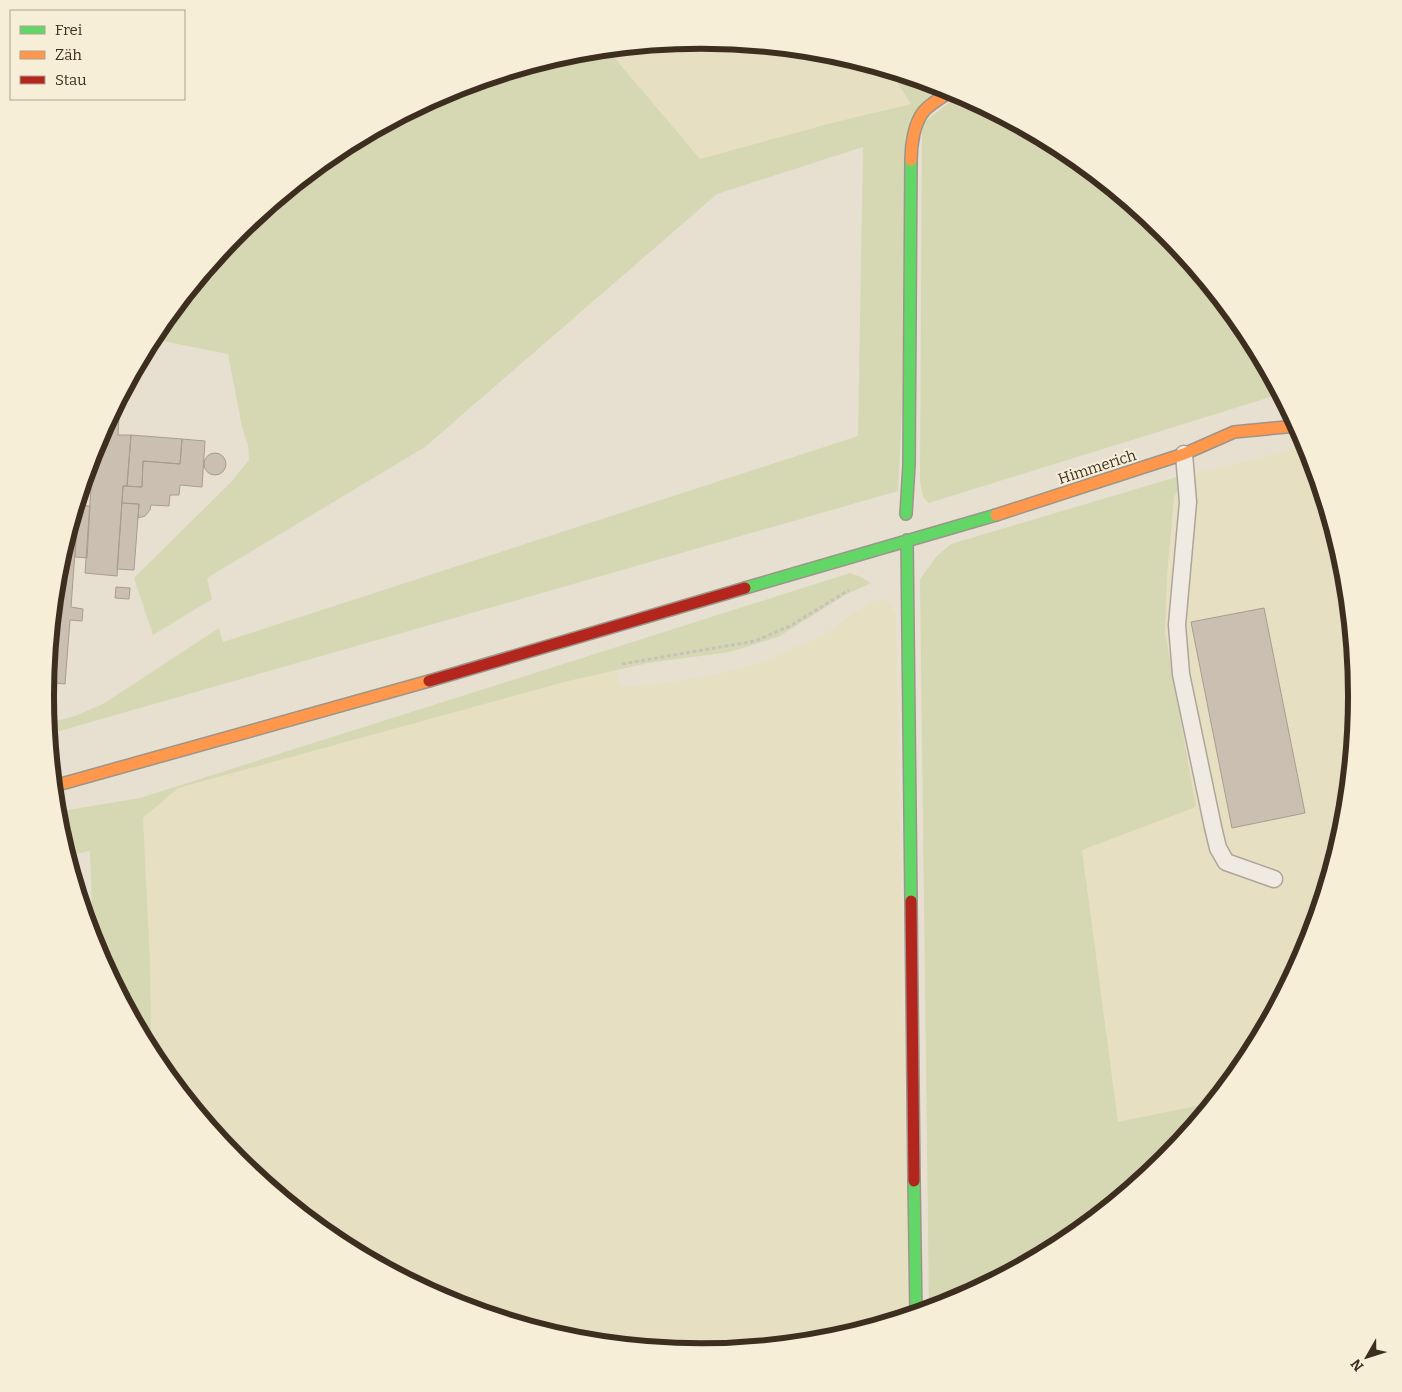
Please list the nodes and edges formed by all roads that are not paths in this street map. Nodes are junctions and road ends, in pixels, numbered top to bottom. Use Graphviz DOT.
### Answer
graph roads {
  1 [pos="944,96"];
  2 [pos="1289,427"];
  3 [pos="1184,454"];
  4 [pos="906,514"];
  5 [pos="907,540"];
  6 [pos="60,784"];
  7 [pos="1274,879"];
  8 [pos="916,1306"];
  1 -- 4 [label="street"];
  2 -- 3 [label="street, Himmerich"];
  3 -- 5 [label="street, Himmerich"];
  3 -- 7 [label="lane"];
  5 -- 6 [label="street, Himmerich"];
  5 -- 8 [label="street"];
}
